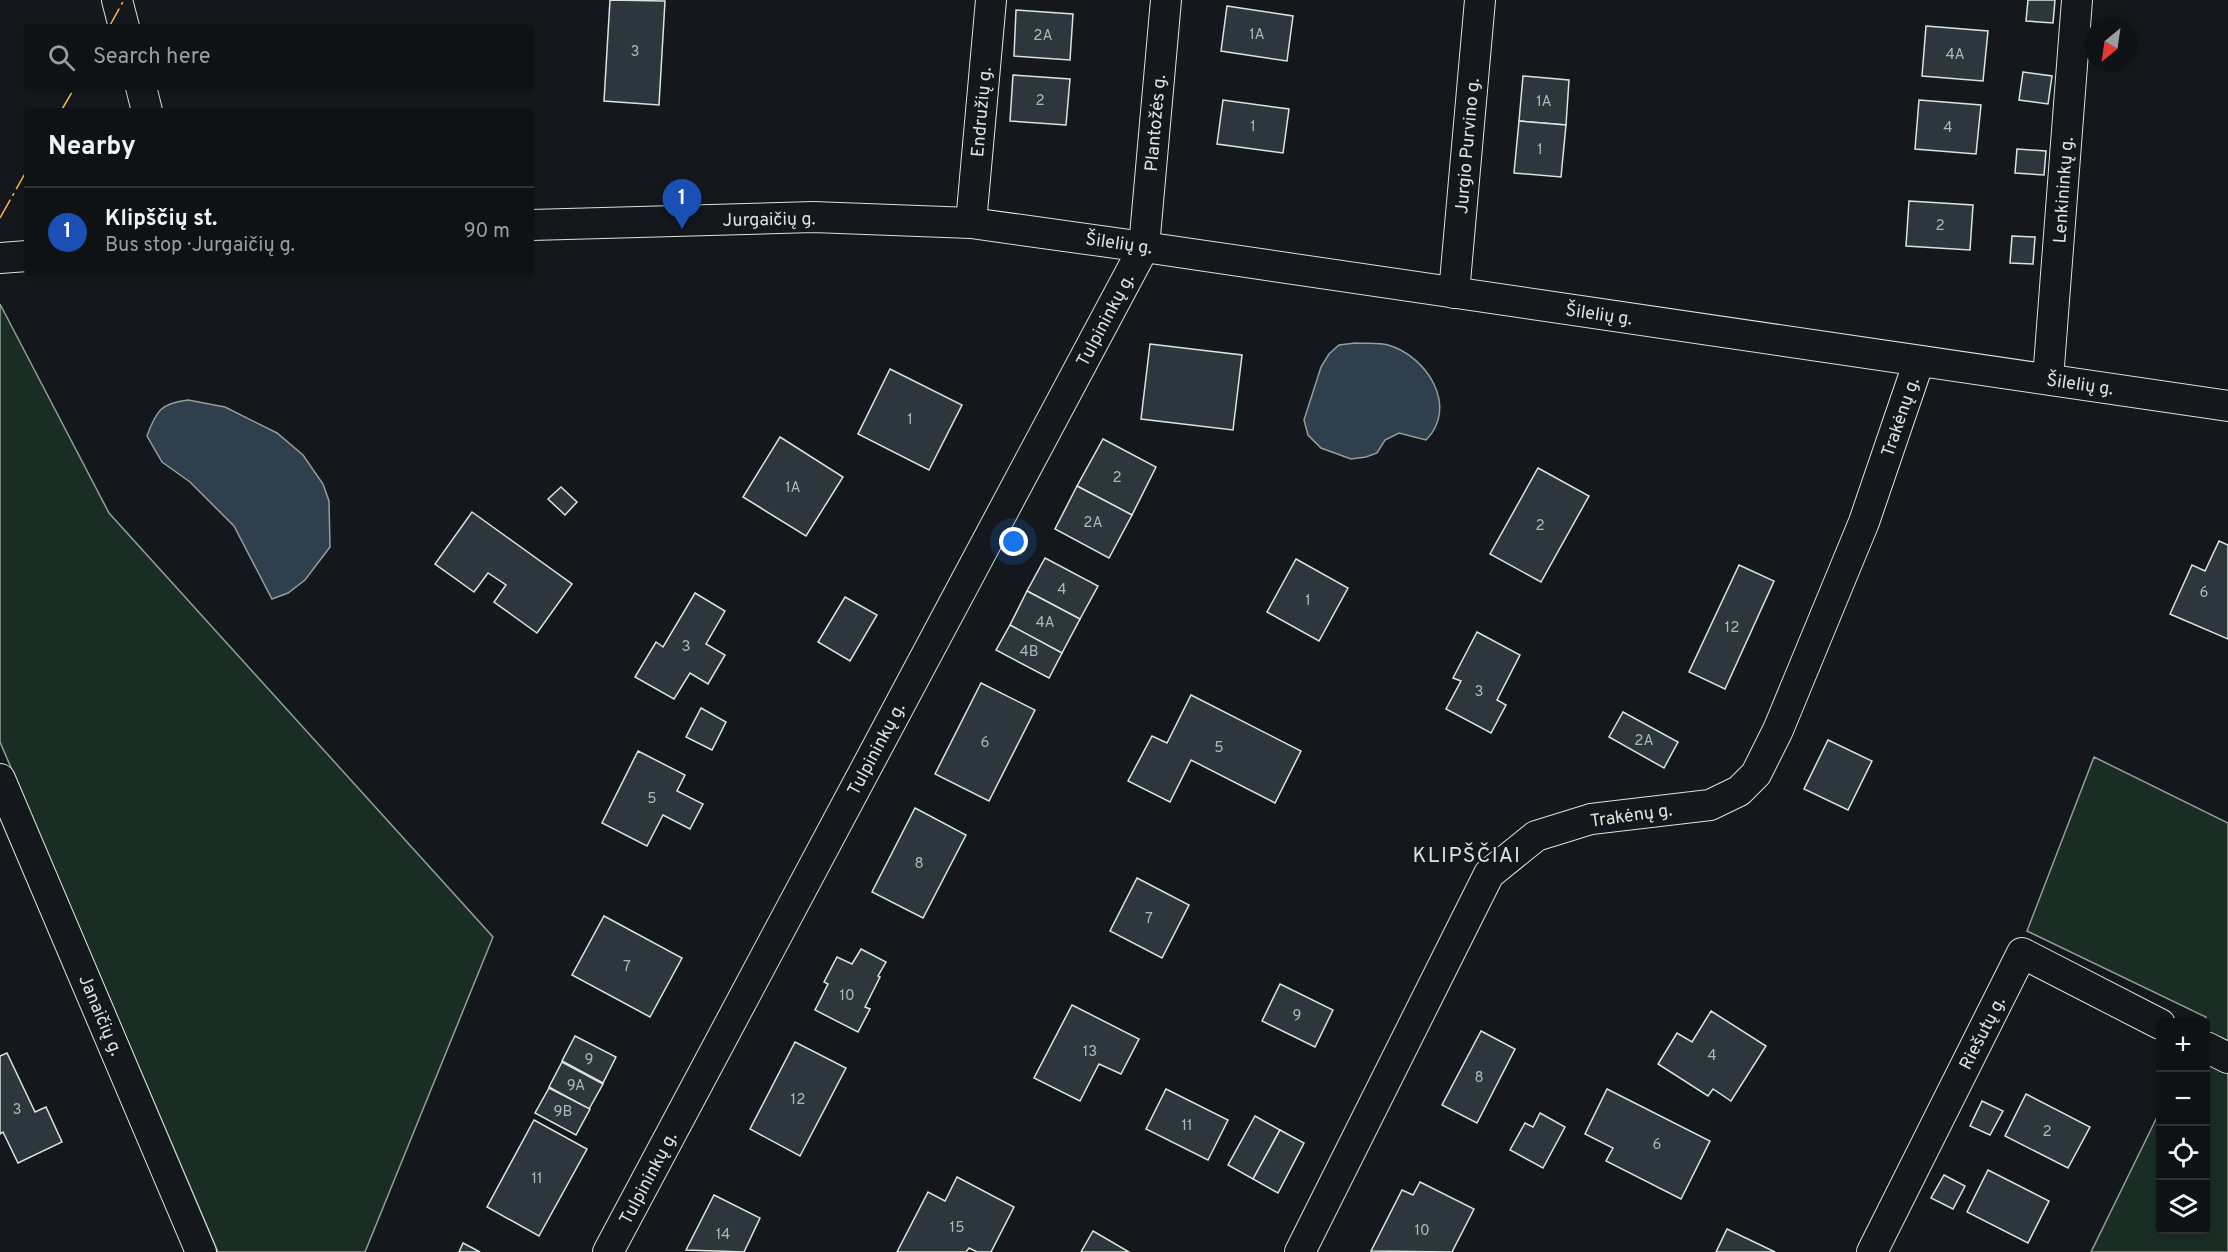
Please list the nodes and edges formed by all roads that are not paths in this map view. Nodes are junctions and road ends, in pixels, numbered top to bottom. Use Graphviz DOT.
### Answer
graph roads {
  1 [pos="117,0"];
  2 [pos="991,0"];
  3 [pos="1166,0"];
  4 [pos="1480,0"];
  5 [pos="2078,0"];
  6 [pos="123,24"];
  7 [pos="142,90"];
  8 [pos="146,108"];
  9 [pos="971,223"];
  10 [pos="534,225"];
  11 [pos="1144,247"];
  12 [pos="24,256"];
  13 [pos="0,258"];
  14 [pos="1454,293"];
  15 [pos="1919,361"];
  16 [pos="2048,379"];
  17 [pos="2228,406"];
  18 [pos="0,778"];
  19 [pos="2156,1022"];
  20 [pos="2210,1049"];
  21 [pos="2228,1058"];
  22 [pos="201,1252"];
  23 [pos="608,1252"];
  24 [pos="1300,1252"];
  25 [pos="1872,1252"];
  1 -- 6 [label="street"];
  2 -- 9 [label="street, Endružių g."];
  3 -- 11 [label="street, Plantožės g."];
  4 -- 14 [label="street, Jurgio Purvino g."];
  5 -- 16 [label="street, Lenkininkų g."];
  7 -- 8 [label="street"];
  9 -- 10 [label="street, Jurgaičių g."];
  9 -- 11 [label="street, Šilelių g."];
  11 -- 14 [label="street, Šilelių g."];
  11 -- 23 [label="street, Tulpininkų g."];
  12 -- 13 [label="street"];
  14 -- 15 [label="street, Šilelių g."];
  15 -- 16 [label="street, Šilelių g."];
  15 -- 24 [label="street, Trakėnų g."];
  16 -- 17 [label="street, Šilelių g."];
  18 -- 22 [label="street, Janaičių g."];
  19 -- 25 [label="street, Riešutų g."];
  20 -- 21 [label="street"];
}
